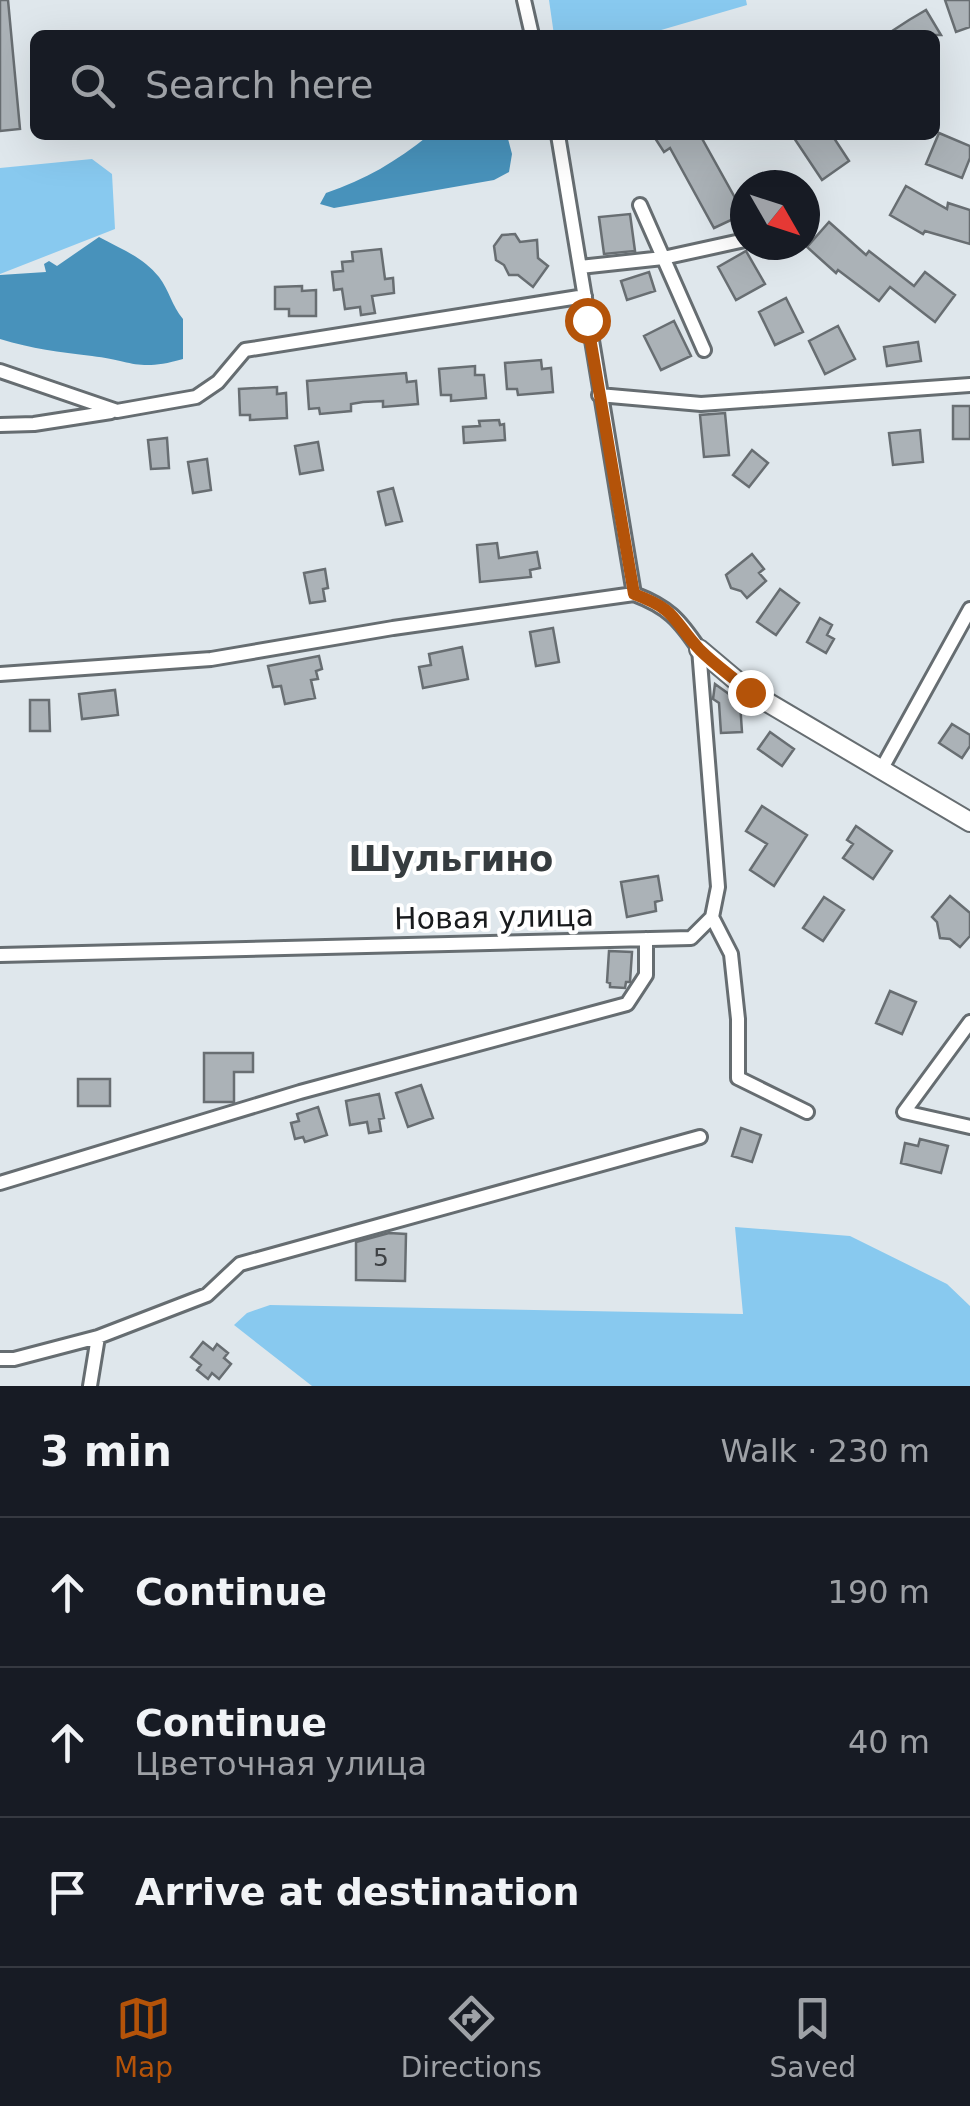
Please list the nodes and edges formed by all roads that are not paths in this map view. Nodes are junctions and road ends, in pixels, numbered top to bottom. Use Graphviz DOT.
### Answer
graph roads {
  1 [pos="524,0"];
  2 [pos="531,30"];
  3 [pos="559,140"];
  4 [pos="640,205"];
  5 [pos="730,243"];
  6 [pos="663,258"];
  7 [pos="580,267"];
  8 [pos="585,296"];
  9 [pos="704,350"];
  10 [pos="0,371"];
  11 [pos="970,385"];
  12 [pos="600,395"];
  13 [pos="117,411"];
  14 [pos="0,425"];
  15 [pos="634,594"];
  16 [pos="970,610"];
  17 [pos="700,649"];
  18 [pos="0,674"];
  19 [pos="882,770"];
  20 [pos="970,822"];
  21 [pos="712,918"];
  22 [pos="646,939"];
  23 [pos="0,955"];
  24 [pos="970,1022"];
  25 [pos="807,1112"];
  26 [pos="970,1127"];
  27 [pos="700,1137"];
  28 [pos="0,1182"];
  29 [pos="98,1336"];
  30 [pos="0,1359"];
  31 [pos="90,1386"];
  1 -- 2 [label="street"];
  3 -- 7 [label="street"];
  4 -- 6 [label="street"];
  5 -- 6 [label="street"];
  6 -- 7 [label="street"];
  6 -- 9 [label="street"];
  7 -- 8 [label="street"];
  8 -- 12 [label="street"];
  8 -- 13 [label="street"];
  10 -- 13 [label="street"];
  11 -- 12 [label="street"];
  12 -- 15 [label="street"];
  13 -- 14 [label="street"];
  15 -- 17 [label="street"];
  15 -- 18 [label="street"];
  16 -- 19 [label="street"];
  17 -- 19 [label="street"];
  17 -- 21 [label="street"];
  19 -- 20 [label="street"];
  21 -- 22 [label="street, Новая улица"];
  21 -- 25 [label="street"];
  22 -- 23 [label="street, Новая улица"];
  22 -- 28 [label="street"];
  24 -- 26 [label="street"];
  27 -- 29 [label="street"];
  29 -- 30 [label="street"];
  29 -- 31 [label="street"];
}
